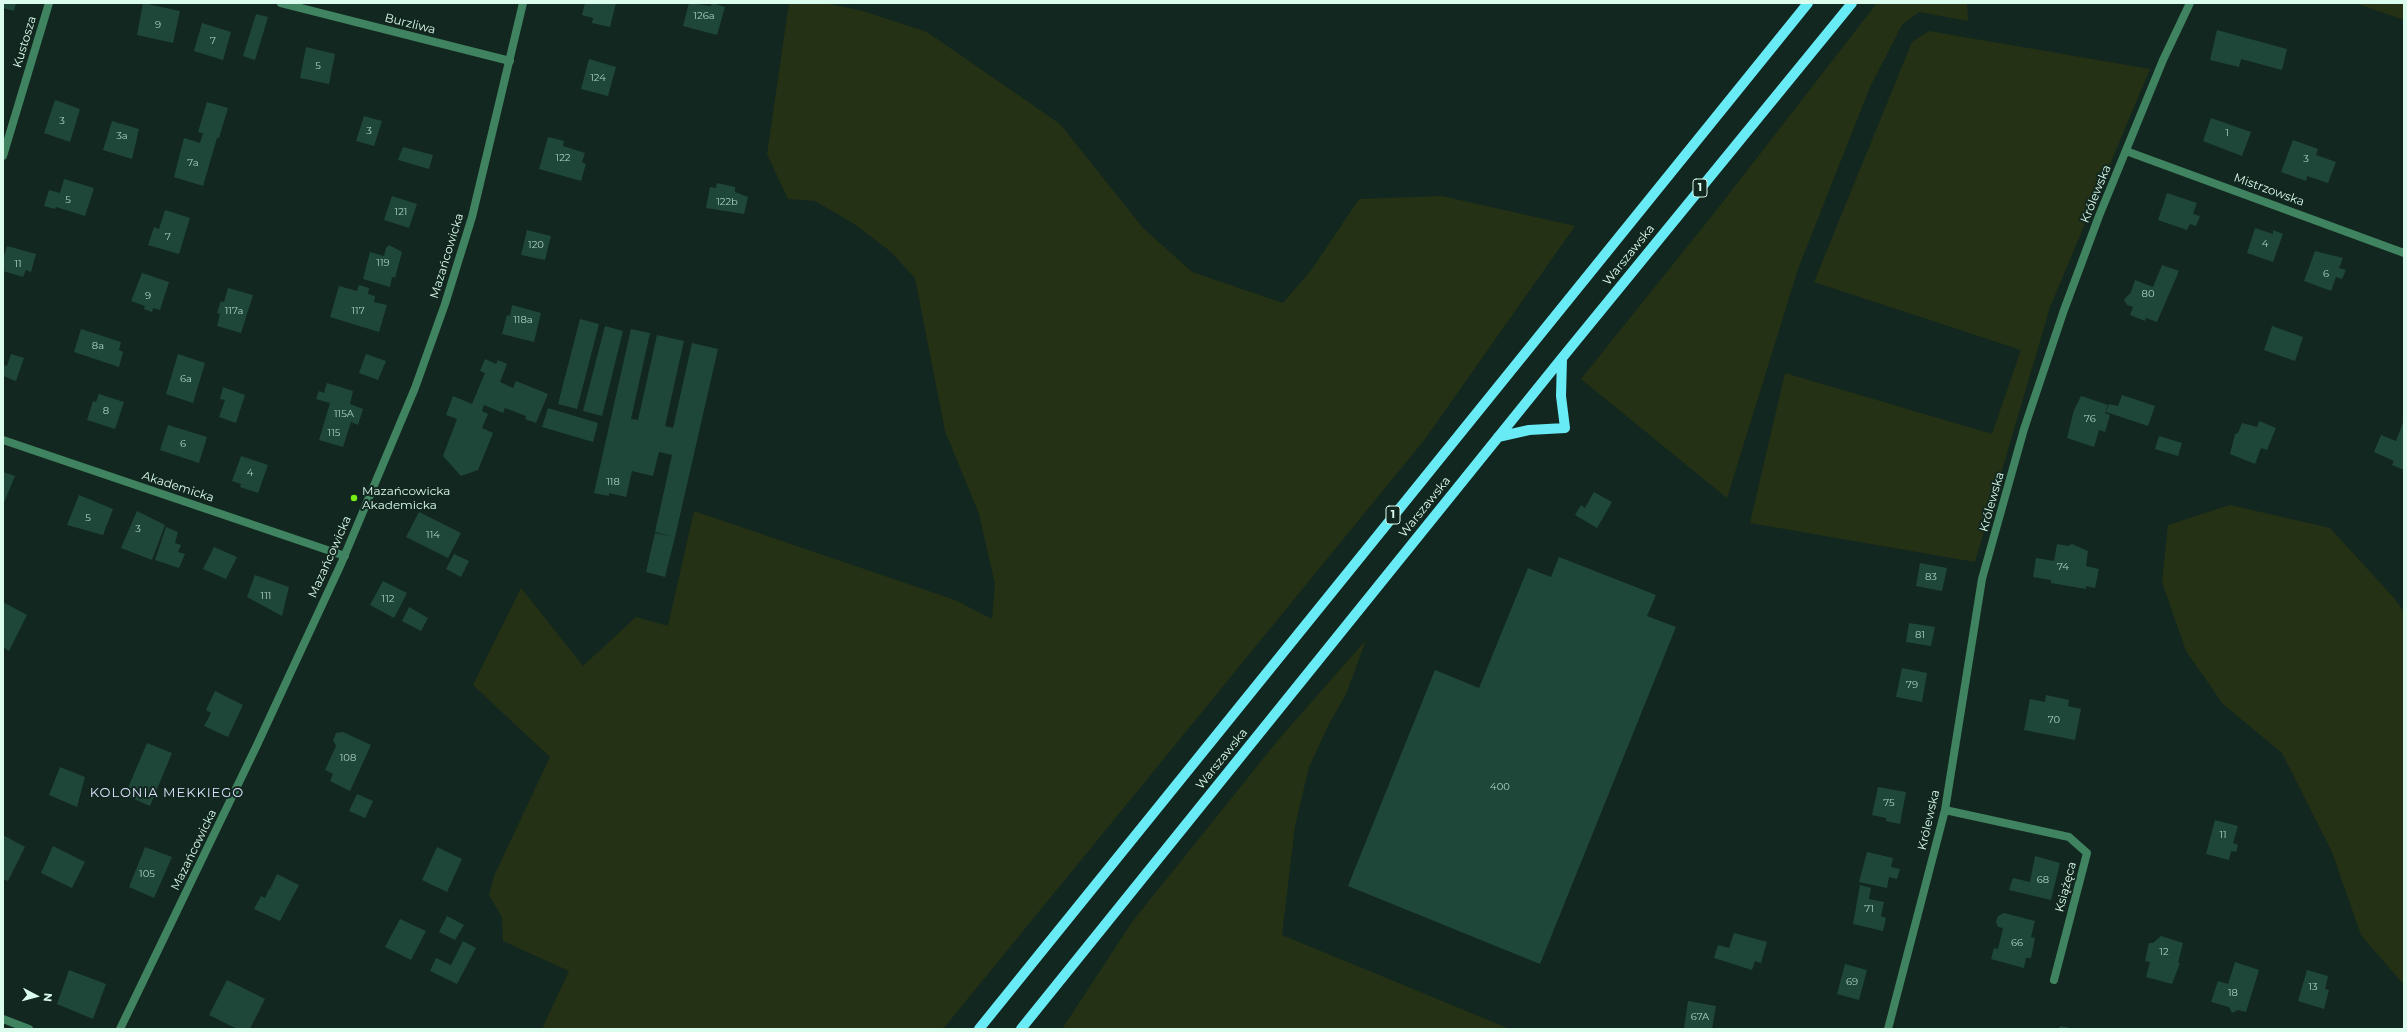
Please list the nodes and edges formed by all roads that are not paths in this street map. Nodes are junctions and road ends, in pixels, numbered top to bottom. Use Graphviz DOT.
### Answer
graph roads {
  1 [pos="49,3"];
  2 [pos="281,3"];
  3 [pos="523,3"];
  4 [pos="1808,3"];
  5 [pos="1852,3"];
  6 [pos="2190,3"];
  7 [pos="510,62"];
  8 [pos="2126,151"];
  9 [pos="3,156"];
  10 [pos="2404,253"];
  11 [pos="1562,358"];
  12 [pos="1498,437"];
  13 [pos="3,440"];
  14 [pos="345,556"];
  15 [pos="1945,810"];
  16 [pos="2054,980"];
  17 [pos="3,1019"];
  18 [pos="1024,1027"];
  19 [pos="29,1029"];
  20 [pos="120,1029"];
  21 [pos="979,1029"];
  22 [pos="1888,1029"];
  1 -- 9 [label="street, Kustosza"];
  2 -- 7 [label="street, Burzliwa"];
  3 -- 7 [label="street, Mazańcowicka"];
  4 -- 21 [label="main road, Warszawska / 1"];
  5 -- 11 [label="main road, Warszawska / 1"];
  6 -- 8 [label="street, Królewska"];
  7 -- 14 [label="street, Mazańcowicka"];
  8 -- 10 [label="street, Mistrzowska"];
  8 -- 15 [label="street, Królewska"];
  11 -- 12 [label="main road, Warszawska / 1"];
  11 -- 12 [label="main road"];
  12 -- 18 [label="main road, Warszawska / 1"];
  13 -- 14 [label="street, Akademicka"];
  14 -- 20 [label="street, Mazańcowicka"];
  15 -- 16 [label="street, Książęca"];
  15 -- 22 [label="street, Królewska"];
  17 -- 19 [label="street"];
}
